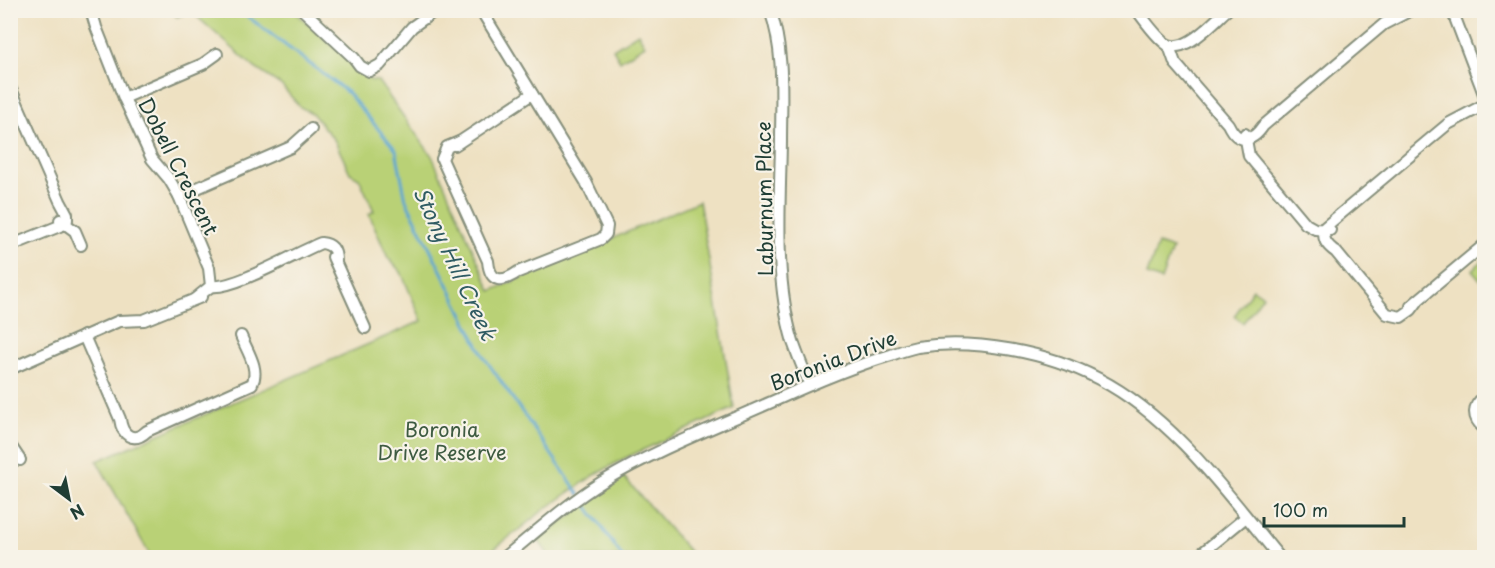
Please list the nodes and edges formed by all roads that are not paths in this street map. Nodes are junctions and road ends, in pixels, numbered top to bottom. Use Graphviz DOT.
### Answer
graph roads {
  1 [pos="303,10"];
  2 [pos="436,10"];
  3 [pos="481,10"];
  4 [pos="770,10"];
  5 [pos="1137,10"];
  6 [pos="1227,10"];
  7 [pos="1411,10"];
  8 [pos="1452,10"];
  9 [pos="92,11"];
  10 [pos="1173,47"];
  11 [pos="217,54"];
  12 [pos="10,87"];
  13 [pos="1485,94"];
  14 [pos="533,96"];
  15 [pos="124,98"];
  16 [pos="1485,105"];
  17 [pos="1485,111"];
  18 [pos="1462,117"];
  19 [pos="311,129"];
  20 [pos="1245,136"];
  21 [pos="179,196"];
  22 [pos="63,221"];
  23 [pos="1328,230"];
  24 [pos="81,245"];
  25 [pos="1485,245"];
  26 [pos="10,246"];
  27 [pos="214,286"];
  28 [pos="365,328"];
  29 [pos="84,336"];
  30 [pos="241,336"];
  31 [pos="12,367"];
  32 [pos="810,385"];
  33 [pos="1485,397"];
  34 [pos="1485,403"];
  35 [pos="1485,422"];
  36 [pos="1485,428"];
  37 [pos="10,445"];
  38 [pos="20,460"];
  39 [pos="1246,517"];
  40 [pos="504,558"];
  41 [pos="1196,558"];
  42 [pos="1280,558"];
  1 -- 2 [label="street"];
  3 -- 14 [label="street"];
  4 -- 32 [label="street, Laburnum Place"];
  5 -- 10 [label="street"];
  6 -- 10 [label="street"];
  7 -- 20 [label="street"];
  8 -- 13 [label="street"];
  9 -- 15 [label="street, Dobell Crescent"];
  10 -- 20 [label="street"];
  11 -- 15 [label="street"];
  12 -- 22 [label="street"];
  14 -- 14 [label="street"];
  15 -- 21 [label="street, Dobell Crescent"];
  16 -- 18 [label="street"];
  17 -- 18 [label="street"];
  18 -- 23 [label="street"];
  19 -- 21 [label="street"];
  20 -- 23 [label="street"];
  21 -- 27 [label="street, Dobell Crescent"];
  22 -- 24 [label="street"];
  22 -- 26 [label="street"];
  23 -- 25 [label="street"];
  27 -- 28 [label="street"];
  27 -- 29 [label="street"];
  29 -- 30 [label="street"];
  29 -- 31 [label="street"];
  32 -- 39 [label="street, Boronia Drive"];
  32 -- 40 [label="street, Boronia Drive"];
  33 -- 36 [label="street"];
  34 -- 35 [label="street"];
  37 -- 38 [label="street"];
  39 -- 41 [label="street"];
  39 -- 42 [label="street, Boronia Drive"];
}
